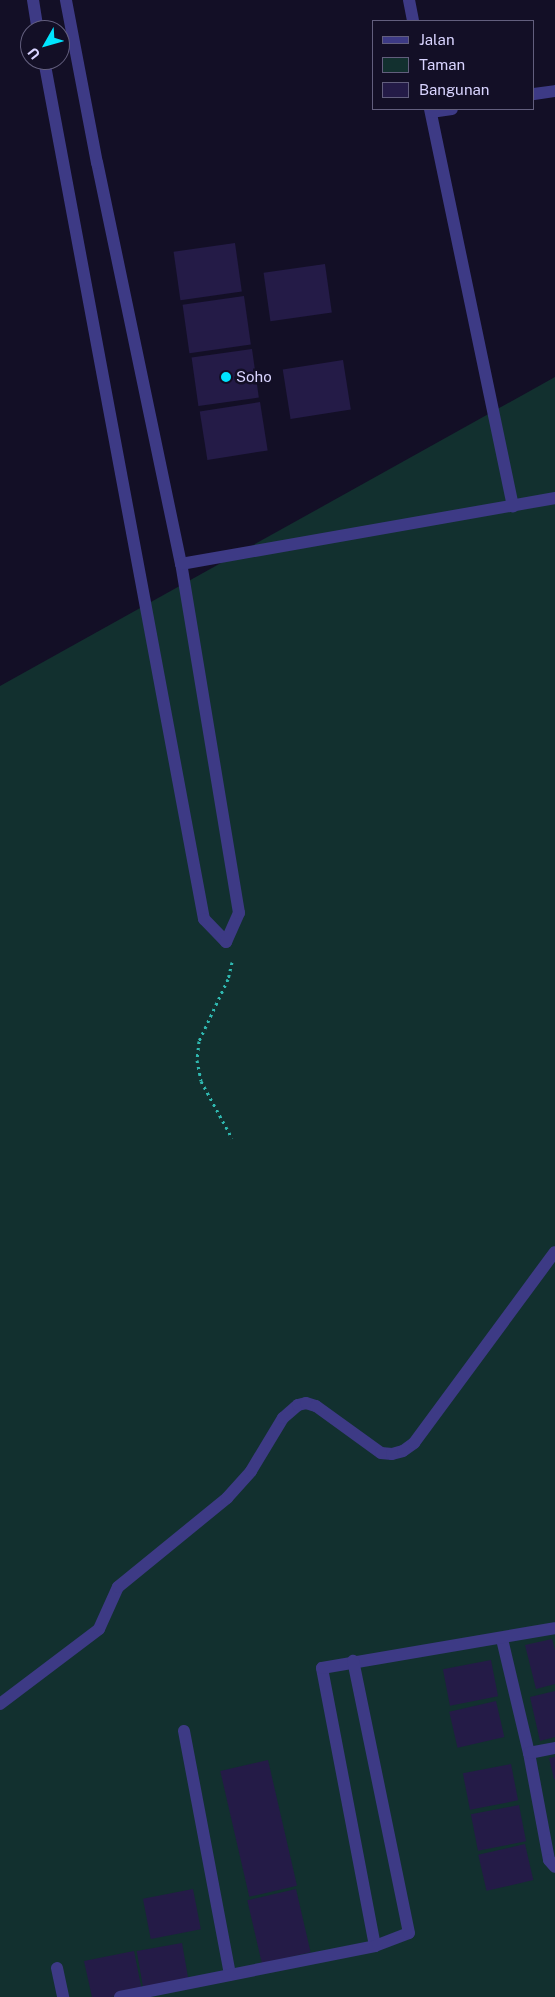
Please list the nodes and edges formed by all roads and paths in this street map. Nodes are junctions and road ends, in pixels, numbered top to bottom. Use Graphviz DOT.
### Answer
graph roads {
  1 [pos="33,0"];
  2 [pos="66,0"];
  3 [pos="409,0"];
  4 [pos="36,20"];
  5 [pos="413,20"];
  6 [pos="46,70"];
  7 [pos="555,91"];
  8 [pos="535,94"];
  9 [pos="431,111"];
  10 [pos="555,498"];
  11 [pos="513,506"];
  12 [pos="181,564"];
  13 [pos="226,942"];
  14 [pos="232,1138"];
  15 [pos="555,1252"];
  16 [pos="555,1628"];
  17 [pos="502,1639"];
  18 [pos="353,1661"];
  19 [pos="0,1704"];
  20 [pos="184,1731"];
  21 [pos="555,1748"];
  22 [pos="529,1753"];
  23 [pos="555,1867"];
  24 [pos="374,1946"];
  25 [pos="57,1968"];
  26 [pos="230,1975"];
  27 [pos="62,1997"];
  28 [pos="120,1997"];
  1 -- 4 [label="street"];
  2 -- 12 [label="street"];
  3 -- 5 [label="street"];
  6 -- 13 [label="street"];
  7 -- 8 [label="street"];
  9 -- 11 [label="street"];
  10 -- 11 [label="street"];
  11 -- 12 [label="street"];
  12 -- 13 [label="street"];
  13 -- 14 [label="path"];
  15 -- 19 [label="street"];
  16 -- 17 [label="street"];
  17 -- 18 [label="street"];
  17 -- 22 [label="street"];
  18 -- 24 [label="street"];
  18 -- 24 [label="street"];
  20 -- 26 [label="street"];
  21 -- 22 [label="street"];
  22 -- 23 [label="street"];
  24 -- 26 [label="street"];
  25 -- 27 [label="street"];
  26 -- 28 [label="street"];
}
